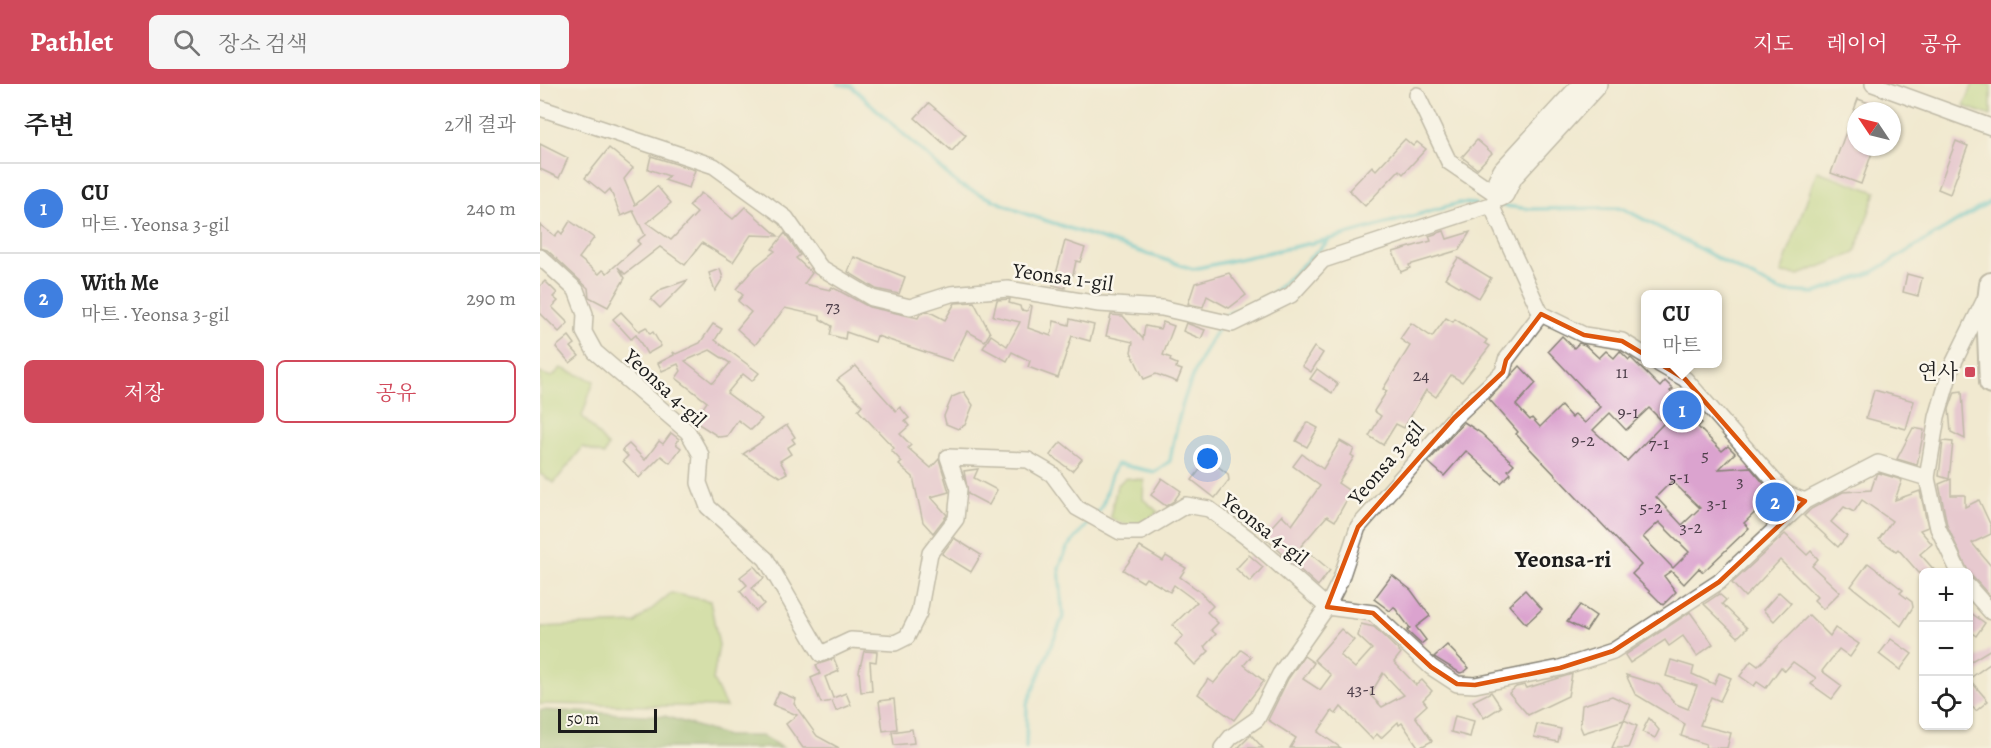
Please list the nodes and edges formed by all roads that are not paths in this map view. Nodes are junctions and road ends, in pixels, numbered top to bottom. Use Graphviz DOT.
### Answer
graph roads {
  1 [pos="1584,84"];
  2 [pos="1596,84"];
  3 [pos="1873,84"];
  4 [pos="1417,95"];
  5 [pos="540,108"];
  6 [pos="1991,127"];
  7 [pos="1495,200"];
  8 [pos="540,256"];
  9 [pos="1991,286"];
  10 [pos="1541,314"];
  11 [pos="1641,353"];
  12 [pos="1667,368"];
  13 [pos="1991,382"];
  14 [pos="1928,478"];
  15 [pos="1805,501"];
  16 [pos="1957,568"];
  17 [pos="1973,592"];
  18 [pos="1327,607"];
  19 [pos="1991,612"];
  20 [pos="1222,748"];
  1 -- 7 [label="street"];
  2 -- 7 [label="street"];
  3 -- 6 [label="street"];
  4 -- 7 [label="street"];
  5 -- 7 [label="street, Yeonsa 1-gil"];
  7 -- 10 [label="street"];
  8 -- 18 [label="street, Yeonsa 4-gil"];
  9 -- 13 [label="main road"];
  9 -- 14 [label="street"];
  10 -- 11 [label="street"];
  10 -- 18 [label="street, Yeonsa 3-gil"];
  12 -- 15 [label="street"];
  14 -- 15 [label="street"];
  14 -- 16 [label="street"];
  15 -- 18 [label="street"];
  17 -- 19 [label="street"];
  18 -- 20 [label="street, Yeonsa 3-gil"];
}
